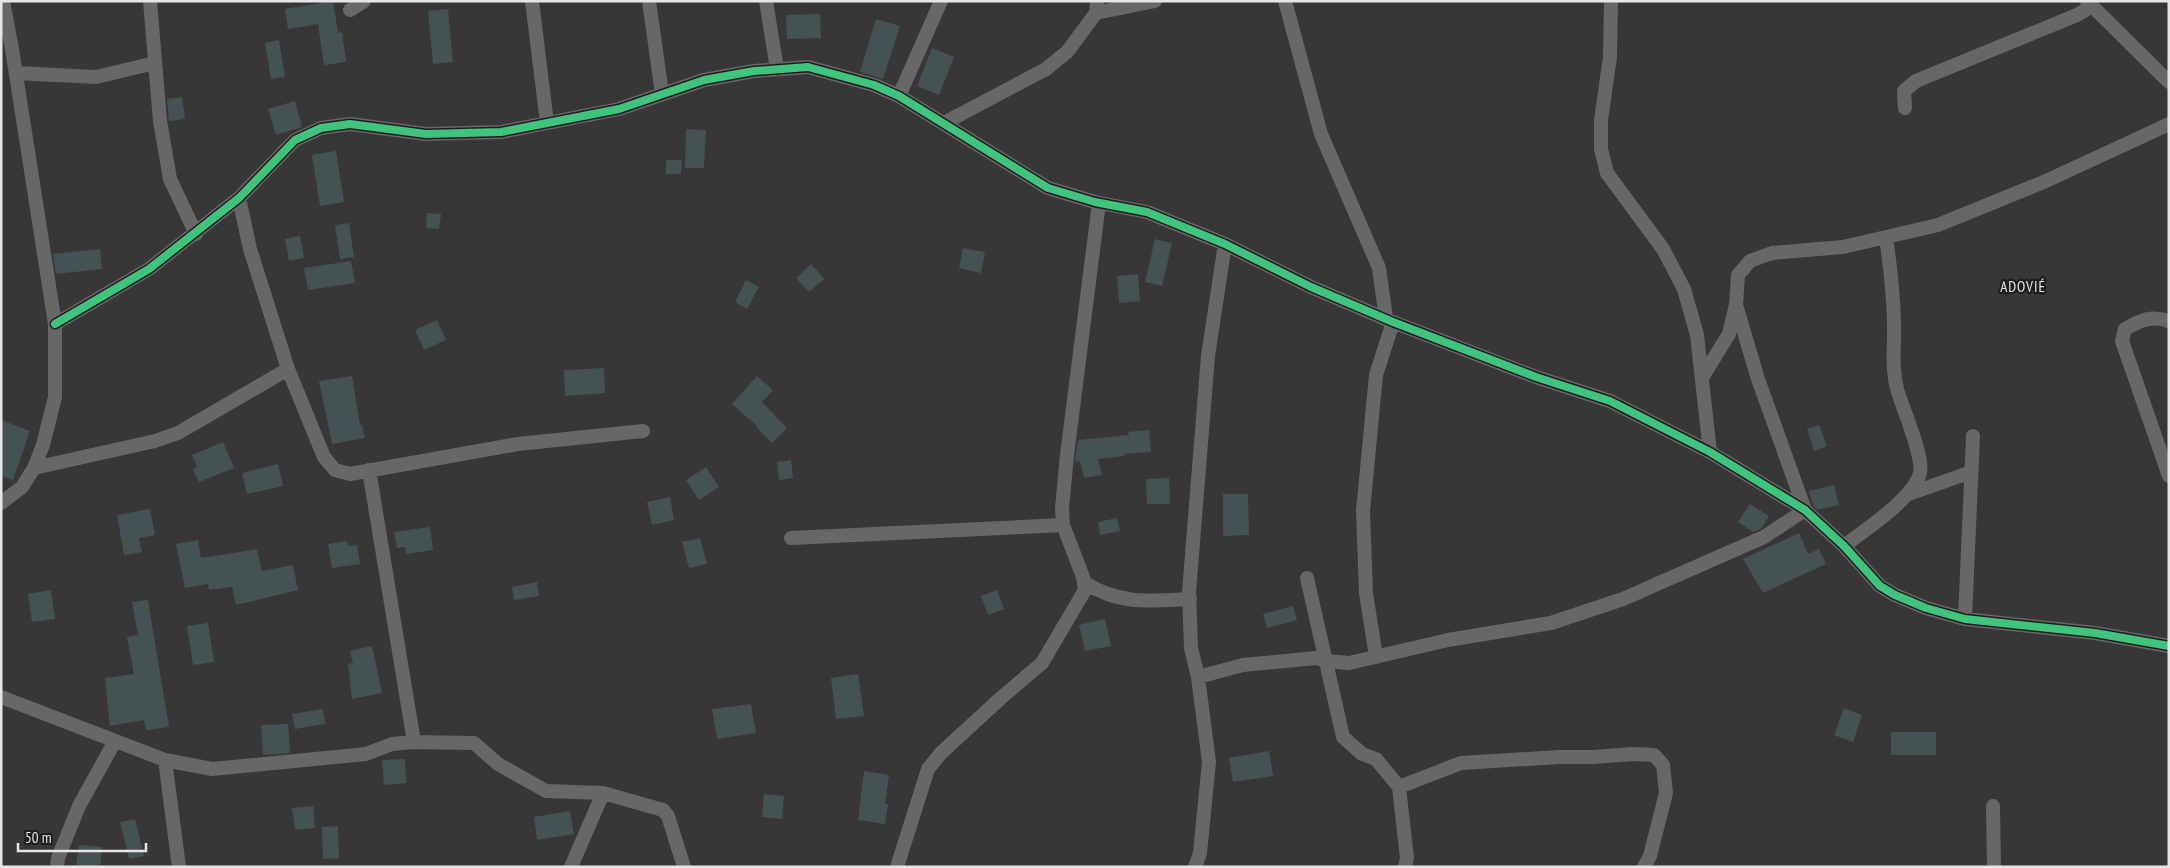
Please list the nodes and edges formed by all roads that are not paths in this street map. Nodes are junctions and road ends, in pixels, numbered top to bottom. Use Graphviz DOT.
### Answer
graph roads {
  1 [pos="3,1"];
  2 [pos="150,1"];
  3 [pos="364,1"];
  4 [pos="532,1"];
  5 [pos="649,1"];
  6 [pos="766,1"];
  7 [pos="941,1"];
  8 [pos="1155,1"];
  9 [pos="1285,1"];
  10 [pos="1611,1"];
  11 [pos="2090,3"];
  12 [pos="1096,7"];
  13 [pos="350,10"];
  14 [pos="155,62"];
  15 [pos="777,69"];
  16 [pos="16,73"];
  17 [pos="2169,82"];
  18 [pos="662,94"];
  19 [pos="899,96"];
  20 [pos="1906,108"];
  21 [pos="547,123"];
  22 [pos="944,123"];
  23 [pos="2169,124"];
  24 [pos="239,198"];
  25 [pos="1099,203"];
  26 [pos="196,234"];
  27 [pos="1886,237"];
  28 [pos="1225,244"];
  29 [pos="1736,305"];
  30 [pos="1390,320"];
  31 [pos="2169,321"];
  32 [pos="55,324"];
  33 [pos="288,369"];
  34 [pos="1703,376"];
  35 [pos="643,431"];
  36 [pos="1973,436"];
  37 [pos="1710,452"];
  38 [pos="34,468"];
  39 [pos="369,470"];
  40 [pos="1971,472"];
  41 [pos="2169,476"];
  42 [pos="1909,494"];
  43 [pos="1,503"];
  44 [pos="1805,510"];
  45 [pos="1063,525"];
  46 [pos="791,538"];
  47 [pos="1844,546"];
  48 [pos="1307,578"];
  49 [pos="1085,584"];
  50 [pos="1190,599"];
  51 [pos="1965,619"];
  52 [pos="2169,646"];
  53 [pos="1376,657"];
  54 [pos="1326,661"];
  55 [pos="1198,677"];
  56 [pos="1,697"];
  57 [pos="116,741"];
  58 [pos="414,742"];
  59 [pos="165,760"];
  60 [pos="1399,787"];
  61 [pos="603,793"];
  62 [pos="1993,806"];
  63 [pos="57,867"];
  64 [pos="179,867"];
  65 [pos="571,867"];
  66 [pos="684,867"];
  67 [pos="897,867"];
  68 [pos="1195,867"];
  69 [pos="1405,867"];
  70 [pos="1644,867"];
  71 [pos="1994,867"];
  1 -- 16 [label="street"];
  2 -- 14 [label="street"];
  3 -- 13 [label="street"];
  4 -- 21 [label="street"];
  5 -- 18 [label="street"];
  6 -- 15 [label="street"];
  7 -- 19 [label="street"];
  8 -- 12 [label="street"];
  9 -- 30 [label="street"];
  10 -- 34 [label="street"];
  11 -- 17 [label="street"];
  11 -- 20 [label="street"];
  12 -- 22 [label="street"];
  14 -- 16 [label="street"];
  14 -- 26 [label="street"];
  15 -- 18 [label="street"];
  15 -- 19 [label="street"];
  16 -- 32 [label="street"];
  18 -- 21 [label="street"];
  19 -- 22 [label="street"];
  21 -- 24 [label="street"];
  22 -- 25 [label="street"];
  23 -- 27 [label="street"];
  24 -- 26 [label="street"];
  24 -- 33 [label="street"];
  25 -- 28 [label="street"];
  25 -- 45 [label="street"];
  26 -- 32 [label="street"];
  27 -- 29 [label="street"];
  27 -- 42 [label="street"];
  28 -- 30 [label="street"];
  28 -- 50 [label="street"];
  29 -- 34 [label="street"];
  29 -- 44 [label="street"];
  30 -- 37 [label="street"];
  30 -- 53 [label="street"];
  31 -- 41 [label="street"];
  32 -- 38 [label="street"];
  33 -- 38 [label="street"];
  33 -- 39 [label="street"];
  34 -- 37 [label="street"];
  35 -- 39 [label="street"];
  36 -- 40 [label="street"];
  37 -- 44 [label="street"];
  38 -- 43 [label="street"];
  39 -- 58 [label="street"];
  40 -- 42 [label="street"];
  40 -- 51 [label="street"];
  42 -- 47 [label="street"];
  44 -- 47 [label="street"];
  44 -- 53 [label="street"];
  45 -- 46 [label="street"];
  45 -- 49 [label="street"];
  47 -- 51 [label="street"];
  48 -- 54 [label="street"];
  49 -- 50 [label="street"];
  49 -- 67 [label="street"];
  50 -- 55 [label="street"];
  51 -- 52 [label="street"];
  53 -- 54 [label="street"];
  54 -- 55 [label="street"];
  54 -- 60 [label="street"];
  55 -- 68 [label="street"];
  56 -- 57 [label="street"];
  57 -- 59 [label="street"];
  57 -- 63 [label="street"];
  58 -- 59 [label="street"];
  58 -- 61 [label="street"];
  59 -- 64 [label="street"];
  60 -- 69 [label="street"];
  60 -- 70 [label="street"];
  61 -- 65 [label="street"];
  61 -- 66 [label="street"];
  62 -- 71 [label="street"];
}
